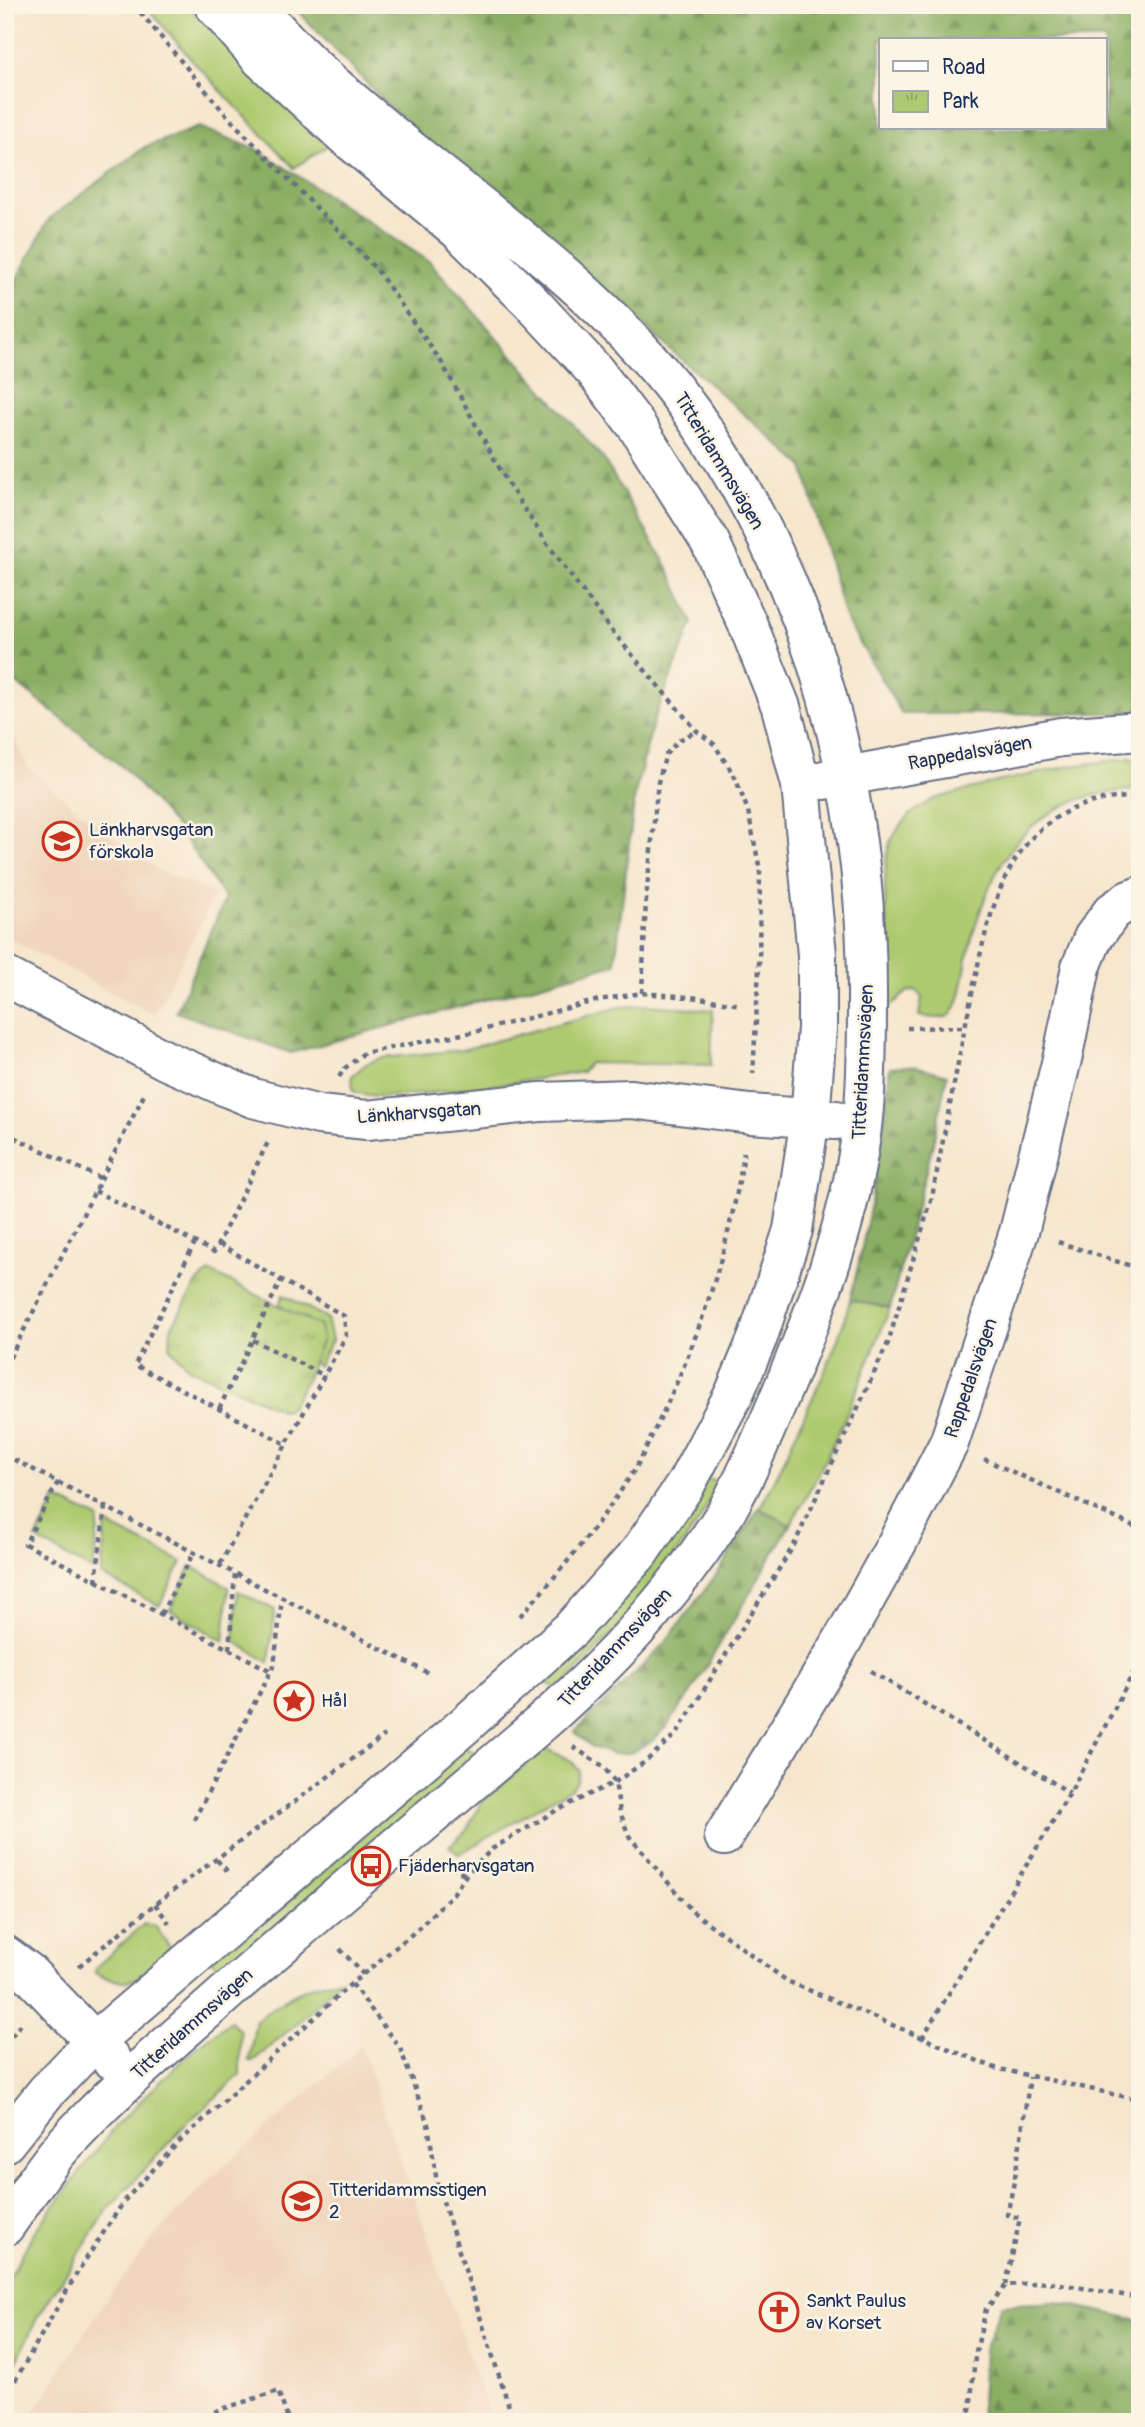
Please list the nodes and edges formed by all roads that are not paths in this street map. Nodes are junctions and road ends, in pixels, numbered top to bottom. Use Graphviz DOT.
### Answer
graph roads {
  1 [pos="214,5"];
  2 [pos="256,5"];
  3 [pos="1140,731"];
  4 [pos="848,775"];
  5 [pos="801,785"];
  6 [pos="1140,896"];
  7 [pos="5,976"];
  8 [pos="810,1118"];
  9 [pos="863,1122"];
  10 [pos="724,1836"];
  11 [pos="5,1955"];
  12 [pos="94,2042"];
  13 [pos="131,2078"];
  14 [pos="5,2143"];
  15 [pos="5,2226"];
  1 -- 5 [label="street"];
  2 -- 4 [label="street, Titteridammsvägen"];
  3 -- 4 [label="street, Rappedalsvägen"];
  4 -- 5 [label="street, Rappedalsvägen"];
  4 -- 9 [label="street, Titteridammsvägen"];
  5 -- 8 [label="street"];
  6 -- 10 [label="street, Rappedalsvägen"];
  7 -- 8 [label="street, Länkharvsgatan"];
  8 -- 9 [label="street, Länkharvsgatan"];
  8 -- 12 [label="street"];
  9 -- 13 [label="street, Titteridammsvägen"];
  11 -- 12 [label="street"];
  12 -- 13 [label="street"];
  12 -- 14 [label="street"];
  13 -- 15 [label="street, Titteridammsvägen"];
}
